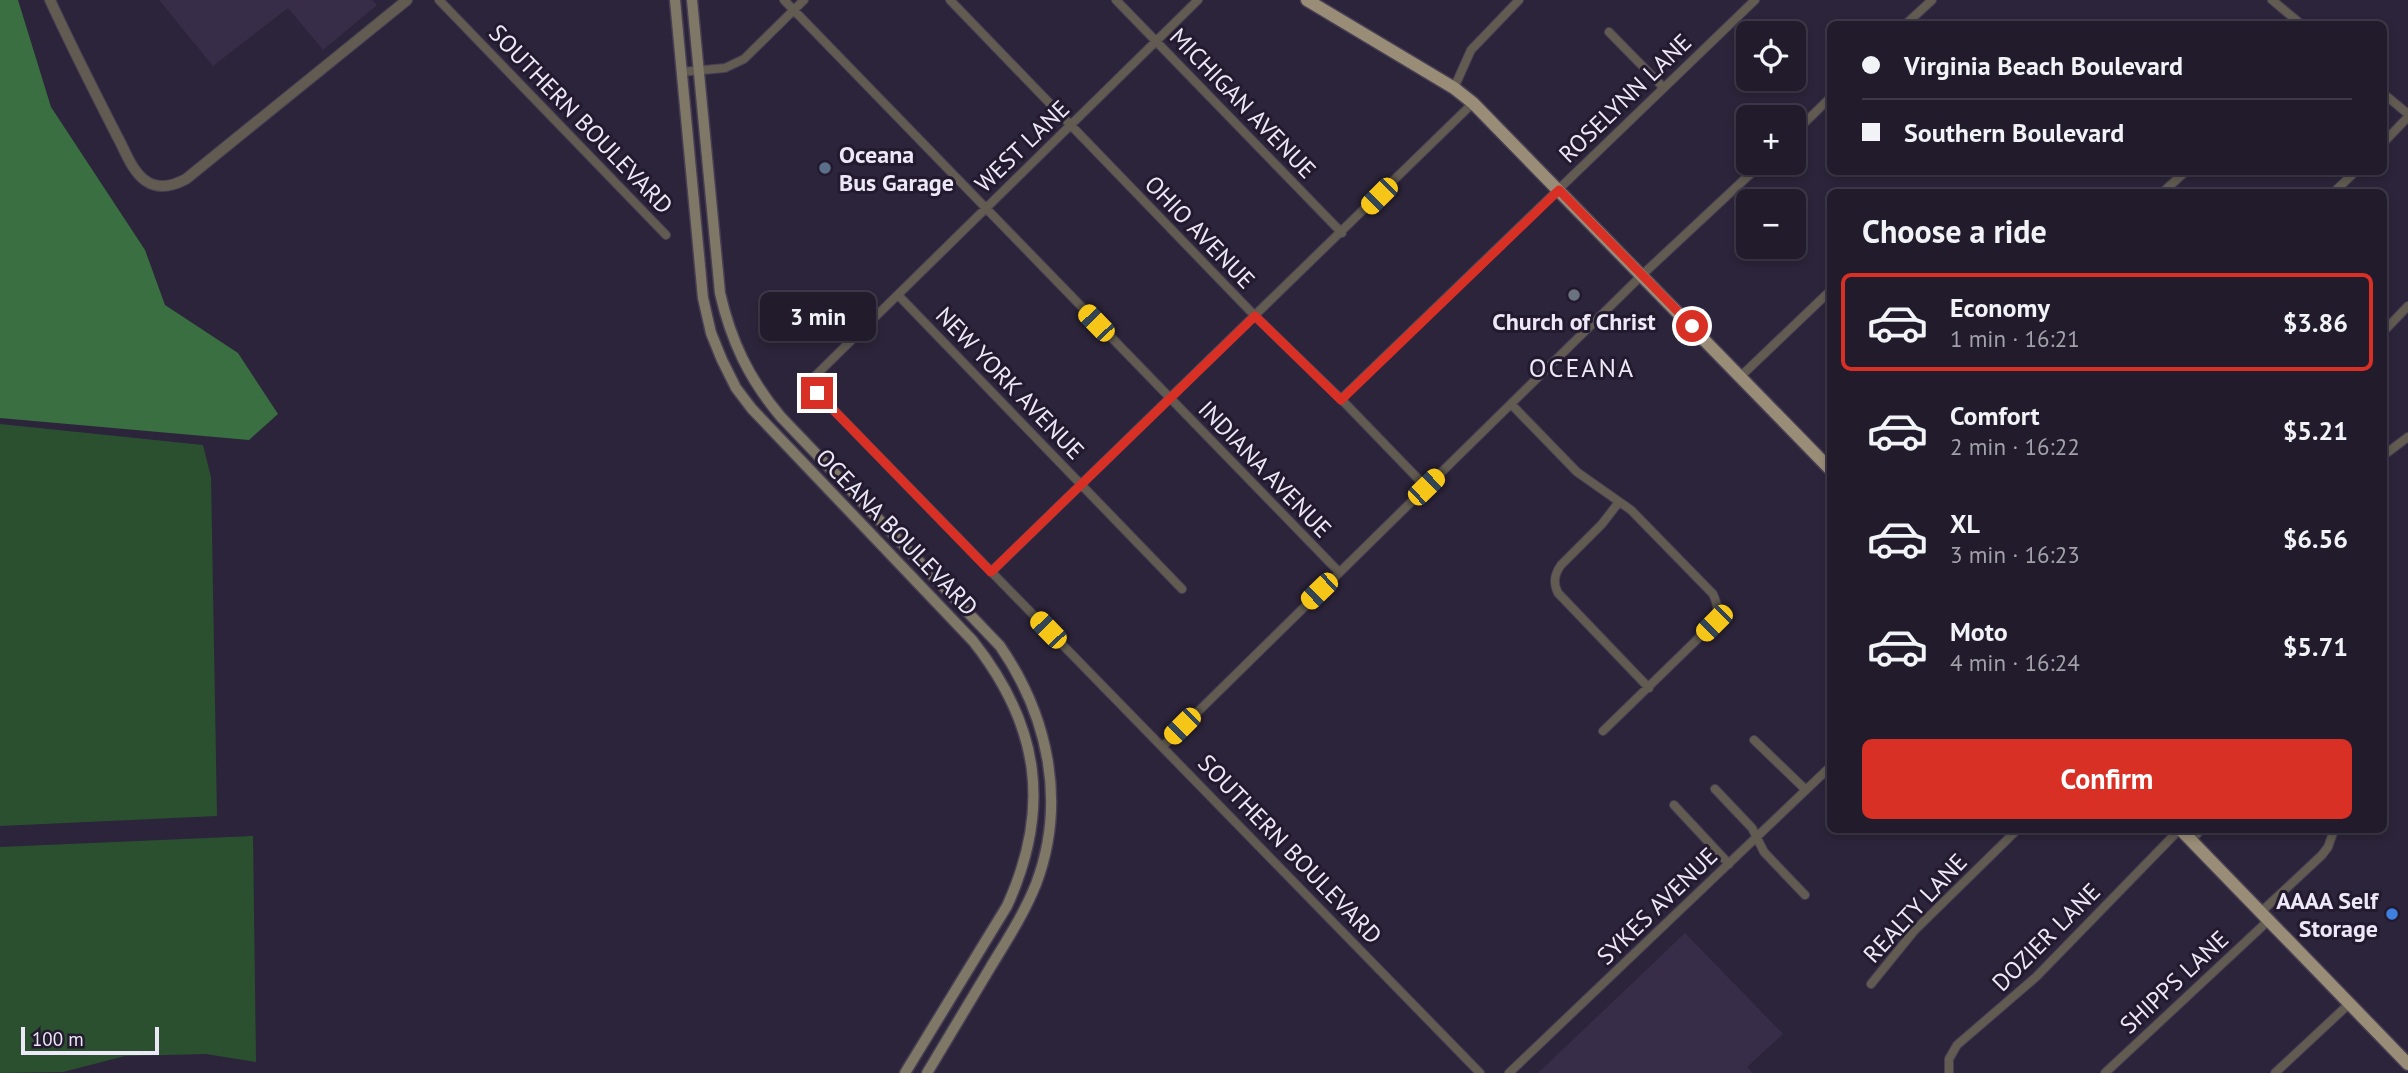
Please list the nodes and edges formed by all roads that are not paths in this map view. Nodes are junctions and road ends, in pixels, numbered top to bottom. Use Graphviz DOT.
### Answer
graph roads {
  1 [pos="50,0"];
  2 [pos="407,0"];
  3 [pos="439,0"];
  4 [pos="675,0"];
  5 [pos="692,0"];
  6 [pos="784,0"];
  7 [pos="804,0"];
  8 [pos="950,0"];
  9 [pos="1116,0"];
  10 [pos="1198,0"];
  11 [pos="1307,0"];
  12 [pos="1755,0"];
  13 [pos="1932,0"];
  14 [pos="2272,0"];
  15 [pos="1514,2"];
  16 [pos="794,10"];
  17 [pos="1909,21"];
  18 [pos="2297,21"];
  19 [pos="1609,32"];
  20 [pos="1157,41"];
  21 [pos="681,72"];
  22 [pos="700,72"];
  23 [pos="1454,88"];
  24 [pos="1664,88"];
  25 [pos="2387,97"];
  26 [pos="1827,101"];
  27 [pos="1473,103"];
  28 [pos="2408,115"];
  29 [pos="1806,121"];
  30 [pos="1071,126"];
  31 [pos="2387,139"];
  32 [pos="1749,175"];
  33 [pos="2182,175"];
  34 [pos="2352,175"];
  35 [pos="2167,189"];
  36 [pos="2337,189"];
  37 [pos="1559,190"];
  38 [pos="985,209"];
  39 [pos="1342,233"];
  40 [pos="666,235"];
  41 [pos="1643,275"];
  42 [pos="1827,294"];
  43 [pos="898,295"];
  44 [pos="2408,306"];
  45 [pos="1255,316"];
  46 [pos="2387,328"];
  47 [pos="1741,376"];
  48 [pos="813,378"];
  49 [pos="1169,399"];
  50 [pos="1341,400"];
  51 [pos="1511,404"];
  52 [pos="2408,437"];
  53 [pos="2387,453"];
  54 [pos="1827,466"];
  55 [pos="1082,485"];
  56 [pos="1426,487"];
  57 [pos="1619,502"];
  58 [pos="991,572"];
  59 [pos="1339,572"];
  60 [pos="1182,589"];
  61 [pos="1649,688"];
  62 [pos="1604,731"];
  63 [pos="1754,740"];
  64 [pos="1163,746"];
  65 [pos="1827,770"];
  66 [pos="1715,789"];
  67 [pos="1806,790"];
  68 [pos="1034,796"];
  69 [pos="1051,797"];
  70 [pos="1674,805"];
  71 [pos="2014,833"];
  72 [pos="2177,833"];
  73 [pos="2183,833"];
  74 [pos="2198,833"];
  75 [pos="2333,833"];
  76 [pos="1757,837"];
  77 [pos="2191,840"];
  78 [pos="1729,864"];
  79 [pos="1805,895"];
  80 [pos="2265,916"];
  81 [pos="1871,984"];
  82 [pos="2350,1003"];
  83 [pos="2408,1064"];
  84 [pos="905,1073"];
  85 [pos="927,1073"];
  86 [pos="1480,1073"];
  87 [pos="1509,1073"];
  88 [pos="1950,1073"];
  89 [pos="2105,1073"];
  90 [pos="2274,1073"];
  1 -- 2 [label="street"];
  3 -- 40 [label="street, SOUTHERN BOULEVARD"];
  4 -- 21 [label="main road, OCEANA BOULEVARD"];
  5 -- 22 [label="main road, OCEANA BOULEVARD"];
  6 -- 16 [label="street, INDIANA AVENUE"];
  7 -- 16 [label="street"];
  8 -- 30 [label="street, OHIO AVENUE"];
  9 -- 20 [label="street, MICHIGAN AVENUE"];
  10 -- 20 [label="street, WEST LANE"];
  11 -- 23 [label="main road"];
  12 -- 24 [label="street, ROSELYNN LANE"];
  13 -- 17 [label="street"];
  14 -- 18 [label="street"];
  15 -- 23 [label="street"];
  16 -- 22 [label="street"];
  16 -- 38 [label="street, INDIANA AVENUE"];
  19 -- 24 [label="street"];
  20 -- 30 [label="street, WEST LANE"];
  20 -- 39 [label="street, MICHIGAN AVENUE"];
  21 -- 22 [label="street"];
  21 -- 68 [label="main road, OCEANA BOULEVARD"];
  22 -- 69 [label="main road, OCEANA BOULEVARD"];
  23 -- 27 [label="main road"];
  24 -- 37 [label="street, ROSELYNN LANE"];
  25 -- 28 [label="street"];
  26 -- 29 [label="street"];
  27 -- 37 [label="main road"];
  27 -- 39 [label="street"];
  28 -- 31 [label="street"];
  30 -- 38 [label="street, WEST LANE"];
  30 -- 45 [label="street, OHIO AVENUE"];
  32 -- 41 [label="street"];
  33 -- 35 [label="street"];
  34 -- 36 [label="street"];
  37 -- 41 [label="main road"];
  37 -- 50 [label="street, ROSELYNN LANE"];
  38 -- 43 [label="street, WEST LANE"];
  38 -- 49 [label="street, INDIANA AVENUE"];
  39 -- 45 [label="street"];
  41 -- 47 [label="main road"];
  41 -- 51 [label="street"];
  42 -- 47 [label="street"];
  43 -- 48 [label="street, WEST LANE"];
  43 -- 55 [label="street, NEW YORK AVENUE"];
  44 -- 46 [label="street"];
  45 -- 49 [label="street"];
  45 -- 50 [label="street, OHIO AVENUE"];
  47 -- 54 [label="main road"];
  48 -- 58 [label="street, SOUTHERN BOULEVARD"];
  49 -- 55 [label="street"];
  49 -- 59 [label="street, INDIANA AVENUE"];
  50 -- 56 [label="street, OHIO AVENUE"];
  51 -- 56 [label="street"];
  51 -- 57 [label="street"];
  52 -- 53 [label="street"];
  55 -- 58 [label="street"];
  55 -- 60 [label="street, NEW YORK AVENUE"];
  56 -- 59 [label="street"];
  57 -- 61 [label="street"];
  57 -- 61 [label="street"];
  58 -- 64 [label="street, SOUTHERN BOULEVARD"];
  59 -- 64 [label="street"];
  61 -- 62 [label="street"];
  63 -- 67 [label="street"];
  64 -- 86 [label="street, SOUTHERN BOULEVARD"];
  65 -- 67 [label="street, SYKES AVENUE"];
  66 -- 76 [label="street"];
  67 -- 76 [label="street, SYKES AVENUE"];
  68 -- 69 [label="main road"];
  68 -- 84 [label="main road, OCEANA BOULEVARD"];
  69 -- 85 [label="main road, OCEANA BOULEVARD"];
  70 -- 78 [label="street"];
  71 -- 81 [label="street, REALTY LANE"];
  72 -- 88 [label="street, DOZIER LANE"];
  73 -- 77 [label="main road"];
  74 -- 77 [label="street"];
  75 -- 80 [label="street, SHIPPS LANE"];
  76 -- 78 [label="street, SYKES AVENUE"];
  76 -- 79 [label="street"];
  77 -- 80 [label="main road"];
  78 -- 87 [label="street, SYKES AVENUE"];
  80 -- 82 [label="main road"];
  80 -- 89 [label="street, SHIPPS LANE"];
  82 -- 83 [label="main road"];
  82 -- 90 [label="street"];
}
